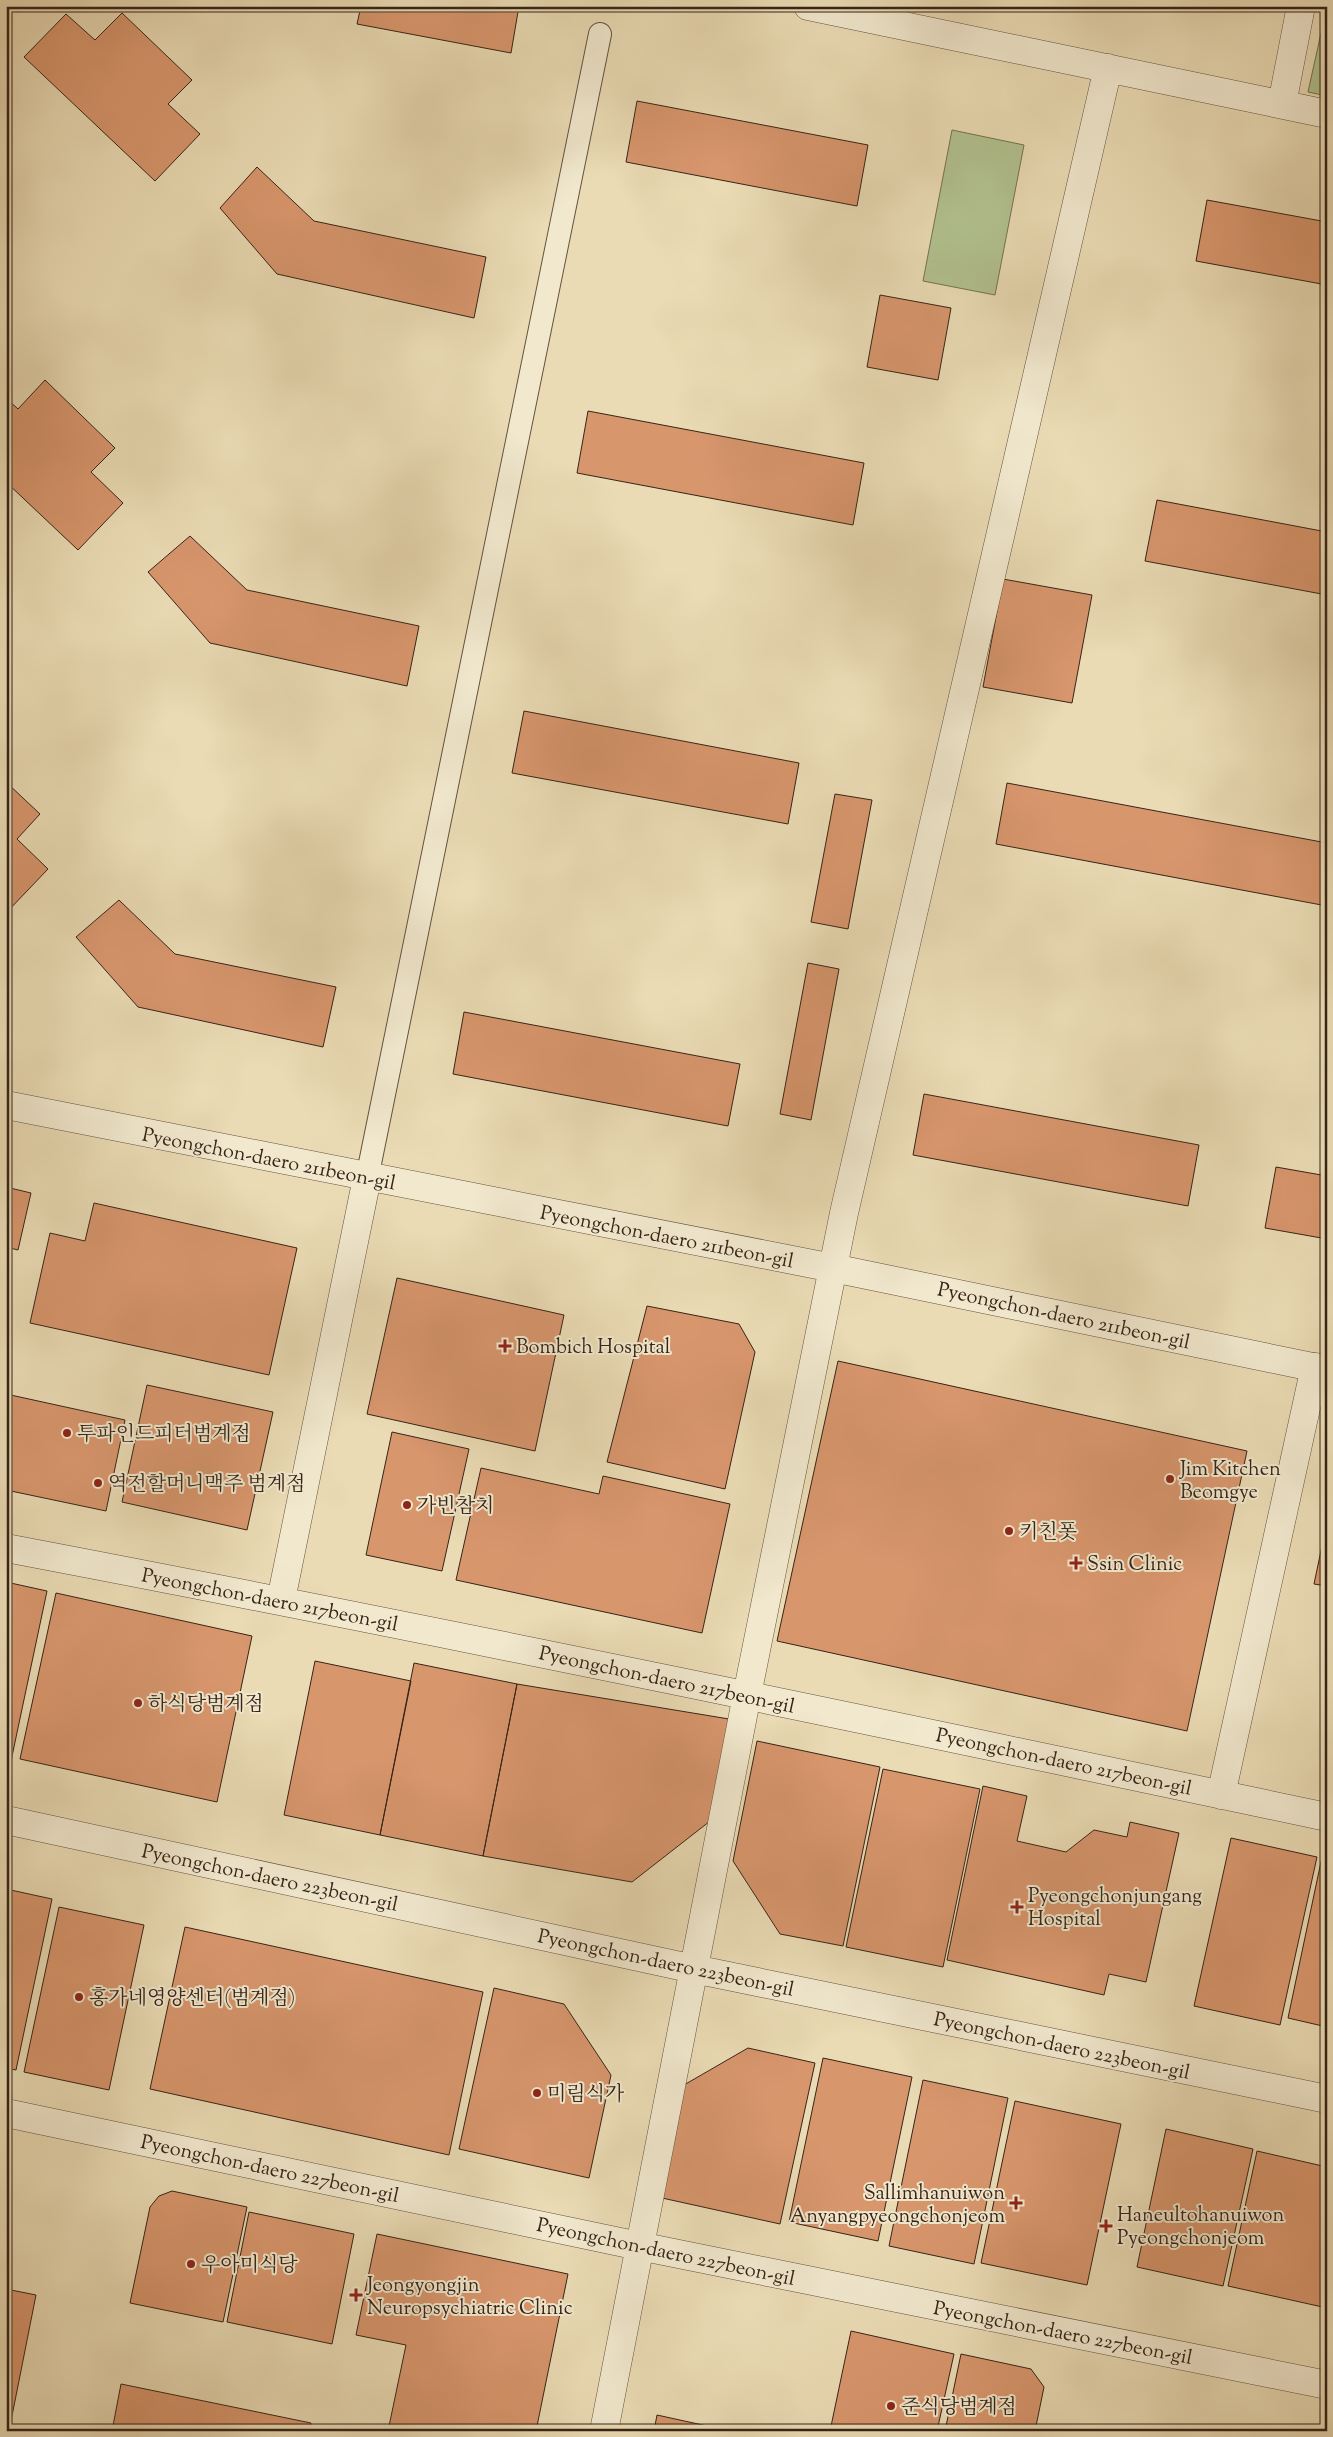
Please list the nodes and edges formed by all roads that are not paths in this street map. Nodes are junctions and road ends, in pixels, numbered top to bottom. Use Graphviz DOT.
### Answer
graph roads {
  1 [pos="808,6"];
  2 [pos="1301,6"];
  3 [pos="600,34"];
  4 [pos="1108,68"];
  5 [pos="1282,104"];
  6 [pos="1327,114"];
  7 [pos="6,1105"];
  8 [pos="367,1178"];
  9 [pos="833,1268"];
  10 [pos="1321,1368"];
  11 [pos="6,1548"];
  12 [pos="281,1600"];
  13 [pos="747,1695"];
  14 [pos="1221,1795"];
  15 [pos="1327,1817"];
  16 [pos="6,1820"];
  17 [pos="694,1969"];
  18 [pos="1327,2099"];
  19 [pos="6,2113"];
  20 [pos="639,2246"];
  21 [pos="1327,2385"];
  22 [pos="604,2431"];
  1 -- 4 [label="street"];
  2 -- 5 [label="street"];
  3 -- 8 [label="lane"];
  4 -- 5 [label="street"];
  4 -- 9 [label="street"];
  5 -- 6 [label="street"];
  7 -- 8 [label="street, Pyeongchon-daero 211beon-gil"];
  8 -- 9 [label="street, Pyeongchon-daero 211beon-gil"];
  8 -- 12 [label="street"];
  9 -- 10 [label="street, Pyeongchon-daero 211beon-gil"];
  9 -- 13 [label="street"];
  10 -- 14 [label="street"];
  11 -- 12 [label="street, Pyeongchon-daero 217beon-gil"];
  12 -- 13 [label="street, Pyeongchon-daero 217beon-gil"];
  13 -- 14 [label="street, Pyeongchon-daero 217beon-gil"];
  13 -- 17 [label="street"];
  14 -- 15 [label="street, Pyeongchon-daero 217beon-gil"];
  16 -- 17 [label="street, Pyeongchon-daero 223beon-gil"];
  17 -- 18 [label="street, Pyeongchon-daero 223beon-gil"];
  17 -- 20 [label="street"];
  19 -- 20 [label="street, Pyeongchon-daero 227beon-gil"];
  20 -- 21 [label="street, Pyeongchon-daero 227beon-gil"];
  20 -- 22 [label="street"];
}
